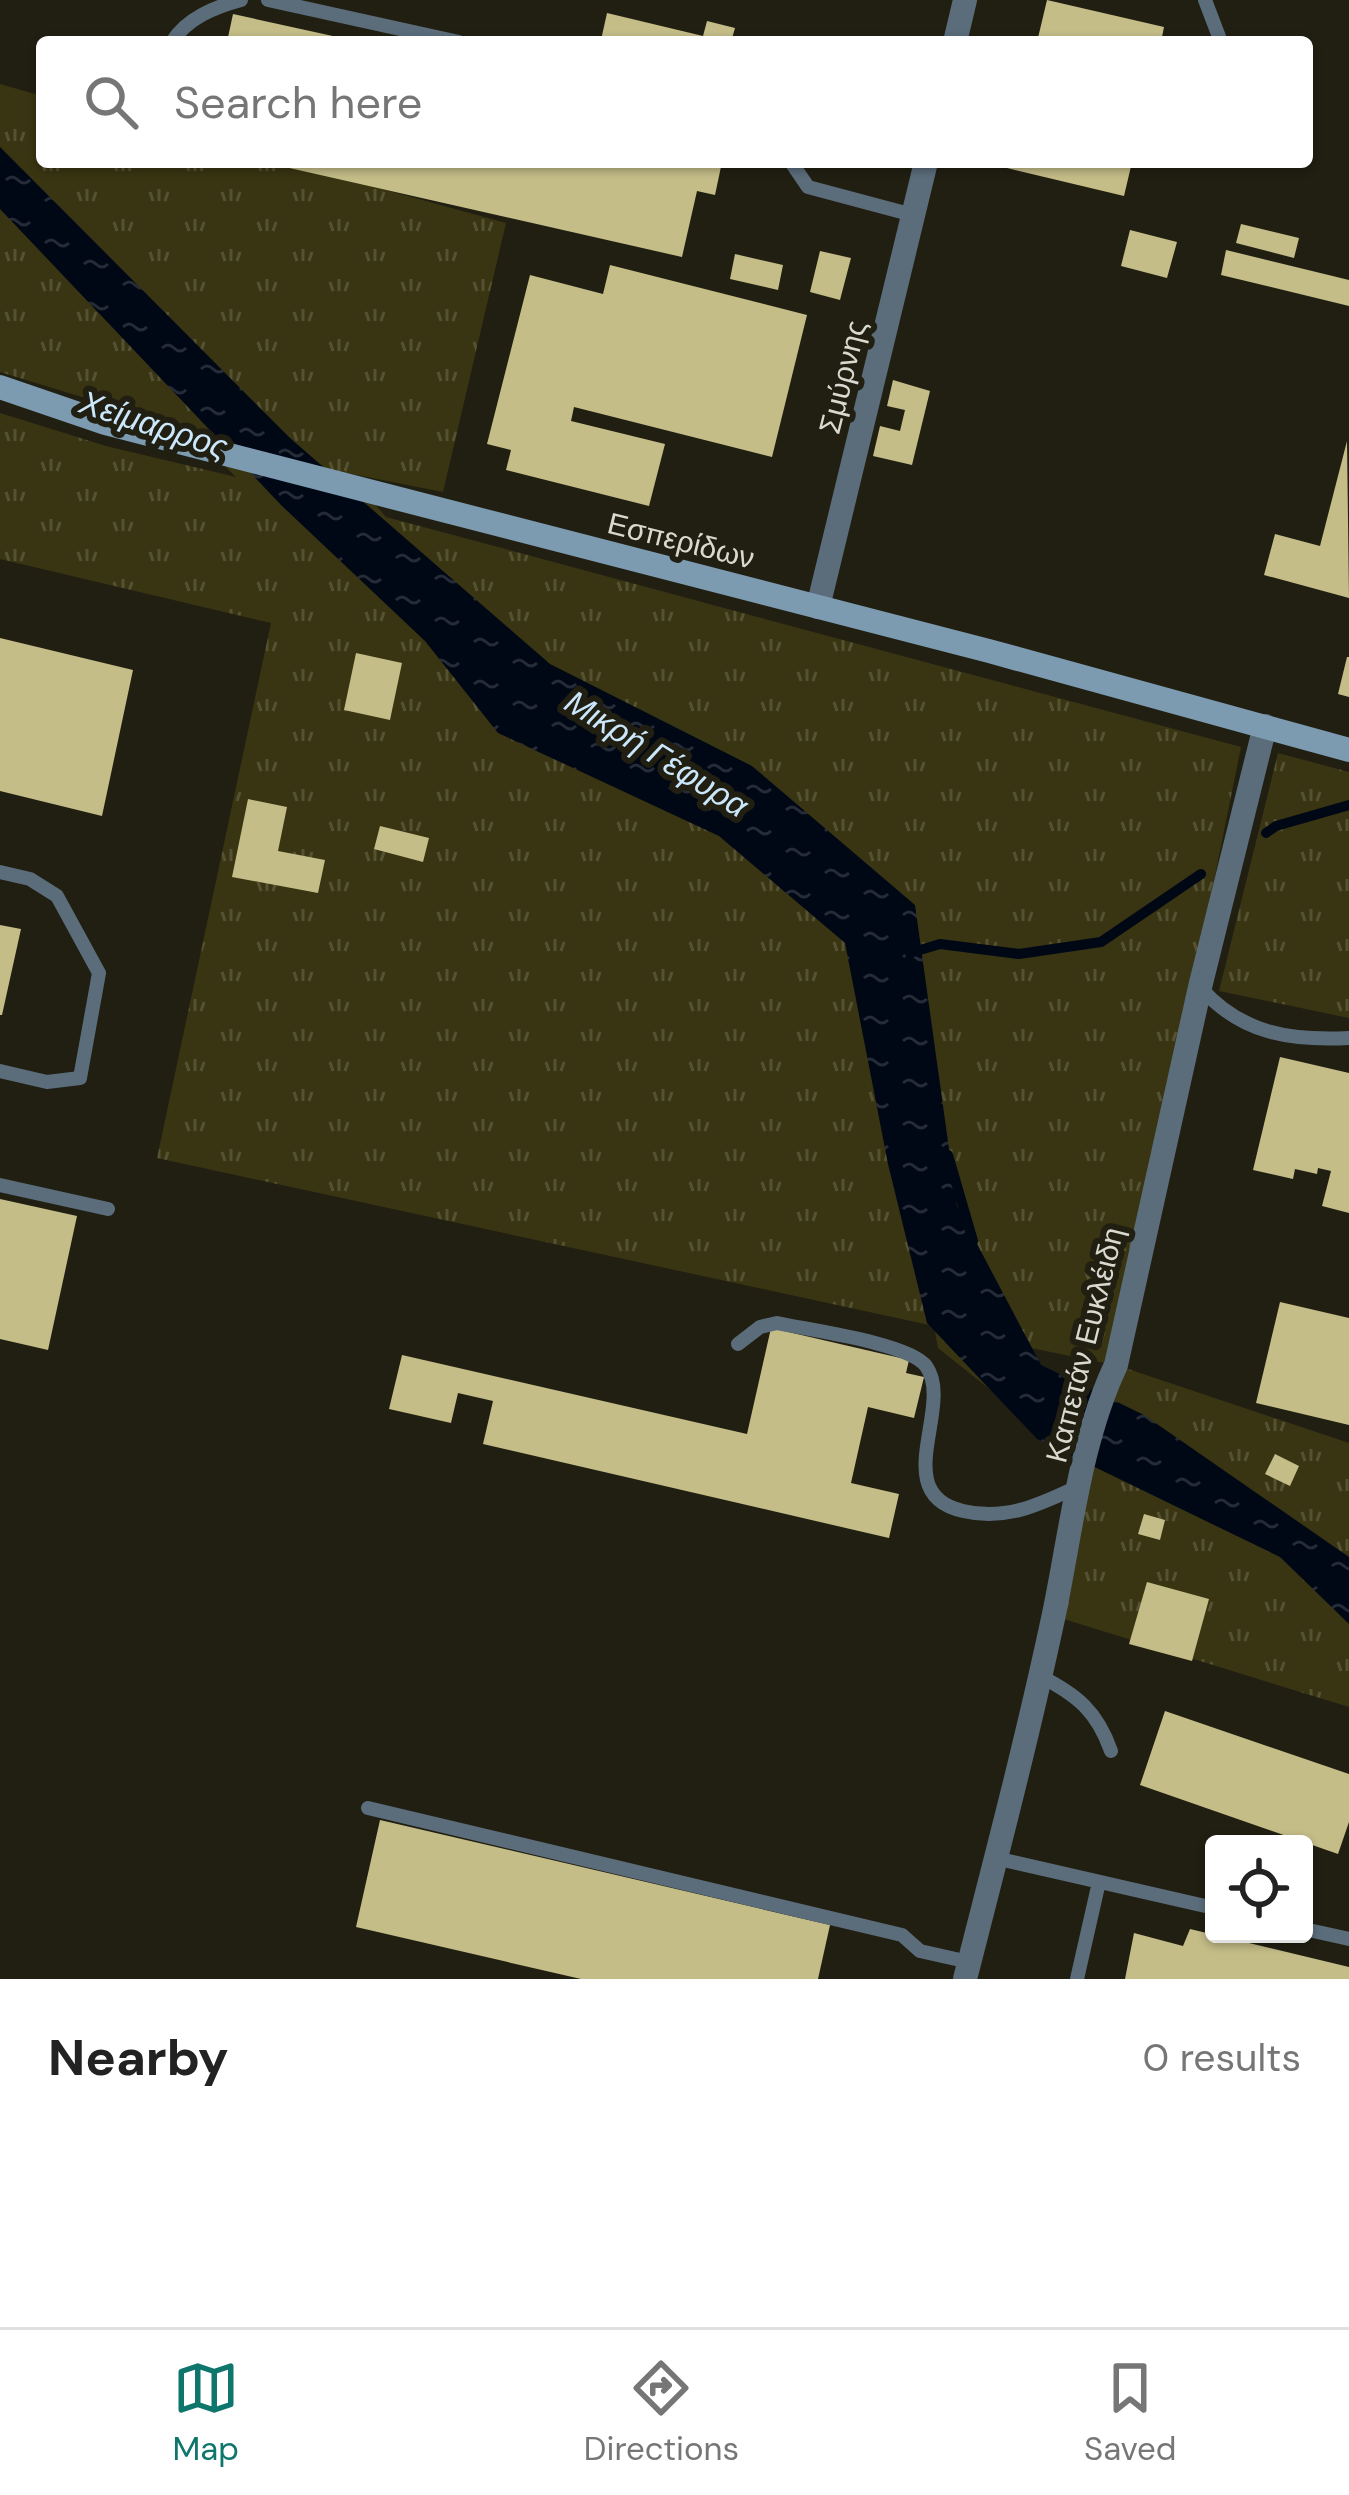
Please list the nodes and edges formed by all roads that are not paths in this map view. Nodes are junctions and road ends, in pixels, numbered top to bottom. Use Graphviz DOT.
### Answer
graph roads {
  1 [pos="241,0"];
  2 [pos="268,0"];
  3 [pos="965,0"];
  4 [pos="1205,0"];
  5 [pos="176,36"];
  6 [pos="432,36"];
  7 [pos="956,36"];
  8 [pos="1219,36"];
  9 [pos="795,168"];
  10 [pos="925,168"];
  11 [pos="913,215"];
  12 [pos="0,387"];
  13 [pos="818,607"];
  14 [pos="1265,726"];
  15 [pos="1349,749"];
  16 [pos="0,872"];
  17 [pos="1200,987"];
  18 [pos="1349,1038"];
  19 [pos="0,1071"];
  20 [pos="0,1185"];
  21 [pos="108,1209"];
  22 [pos="738,1344"];
  23 [pos="1079,1486"];
  24 [pos="1040,1676"];
  25 [pos="1111,1751"];
  26 [pos="368,1808"];
  27 [pos="995,1858"];
  28 [pos="1099,1882"];
  29 [pos="1205,1907"];
  30 [pos="1313,1931"];
  31 [pos="1349,1939"];
  32 [pos="967,1971"];
  33 [pos="1077,1979"];
  1 -- 5 [label="lane"];
  2 -- 6 [label="lane"];
  3 -- 7 [label="street"];
  4 -- 8 [label="lane"];
  9 -- 11 [label="lane"];
  10 -- 11 [label="street, Σμύρνης"];
  11 -- 13 [label="street, Σμύρνης"];
  12 -- 13 [label="street, Εσπερίδων"];
  13 -- 14 [label="street, Εσπερίδων"];
  14 -- 15 [label="street, Εσπερίδων"];
  14 -- 17 [label="street, Καπετάν Ευκλέιδη"];
  16 -- 19 [label="lane"];
  17 -- 18 [label="lane"];
  17 -- 23 [label="street, Καπετάν Ευκλέιδη"];
  20 -- 21 [label="lane"];
  22 -- 23 [label="lane"];
  23 -- 24 [label="street, Καπετάν Ευκλέιδη"];
  24 -- 25 [label="lane"];
  24 -- 27 [label="street, Καπετάν Ευκλέιδη"];
  26 -- 32 [label="lane"];
  27 -- 28 [label="lane"];
  27 -- 32 [label="street, Καπετάν Ευκλέιδη"];
  28 -- 29 [label="lane"];
  28 -- 33 [label="lane"];
  30 -- 31 [label="lane"];
}
